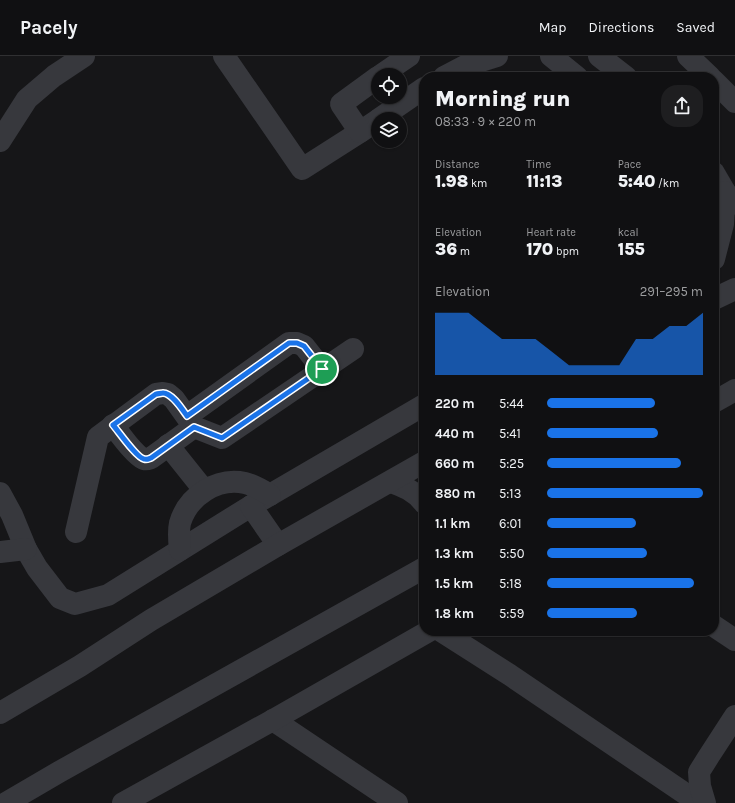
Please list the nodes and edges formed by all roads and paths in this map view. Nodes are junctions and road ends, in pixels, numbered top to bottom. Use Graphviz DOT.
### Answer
graph roads {
  1 [pos="84,56"];
  2 [pos="224,56"];
  3 [pos="409,56"];
  4 [pos="497,56"];
  5 [pos="551,56"];
  6 [pos="599,56"];
  7 [pos="688,56"];
  8 [pos="391,68"];
  9 [pos="454,72"];
  10 [pos="570,72"];
  11 [pos="620,72"];
  12 [pos="705,72"];
  13 [pos="371,82"];
  14 [pos="719,86"];
  15 [pos="419,91"];
  16 [pos="735,102"];
  17 [pos="388,112"];
  18 [pos="371,124"];
  19 [pos="360,132"];
  20 [pos="0,141"];
  21 [pos="719,181"];
  22 [pos="730,200"];
  23 [pos="719,239"];
  24 [pos="735,289"];
  25 [pos="719,297"];
  26 [pos="353,349"];
  27 [pos="322,369"];
  28 [pos="735,390"];
  29 [pos="719,399"];
  30 [pos="419,408"];
  31 [pos="191,421"];
  32 [pos="113,425"];
  33 [pos="168,446"];
  34 [pos="419,465"];
  35 [pos="390,482"];
  36 [pos="204,490"];
  37 [pos="0,493"];
  38 [pos="419,497"];
  39 [pos="260,501"];
  40 [pos="76,532"];
  41 [pos="278,545"];
  42 [pos="26,549"];
  43 [pos="180,550"];
  44 [pos="0,552"];
  45 [pos="419,571"];
  46 [pos="719,629"];
  47 [pos="420,636"];
  48 [pos="449,636"];
  49 [pos="735,640"];
  50 [pos="0,713"];
  51 [pos="735,716"];
  52 [pos="273,720"];
  53 [pos="6,803"];
  54 [pos="123,803"];
  55 [pos="397,803"];
  56 [pos="699,803"];
  57 [pos="705,803"];
  1 -- 20 [label="street"];
  2 -- 19 [label="street"];
  3 -- 8 [label="street"];
  4 -- 9 [label="street"];
  5 -- 10 [label="street"];
  6 -- 11 [label="street"];
  7 -- 12 [label="street"];
  13 -- 19 [label="street"];
  14 -- 16 [label="street"];
  15 -- 17 [label="street"];
  18 -- 19 [label="street"];
  21 -- 22 [label="street"];
  22 -- 23 [label="street"];
  24 -- 25 [label="street"];
  26 -- 27 [label="street"];
  27 -- 31 [label="street"];
  27 -- 31 [label="street"];
  28 -- 29 [label="street"];
  30 -- 39 [label="street"];
  31 -- 32 [label="street"];
  31 -- 33 [label="street"];
  32 -- 33 [label="street"];
  32 -- 40 [label="street"];
  33 -- 36 [label="street"];
  34 -- 35 [label="street"];
  35 -- 38 [label="street"];
  35 -- 41 [label="street"];
  36 -- 39 [label="street"];
  36 -- 43 [label="street"];
  37 -- 42 [label="street"];
  39 -- 41 [label="street"];
  39 -- 43 [label="street"];
  41 -- 50 [label="street"];
  42 -- 43 [label="street"];
  42 -- 44 [label="street"];
  45 -- 53 [label="street"];
  46 -- 49 [label="street"];
  47 -- 52 [label="street"];
  48 -- 56 [label="street"];
  51 -- 57 [label="street"];
  52 -- 54 [label="street"];
  52 -- 55 [label="street"];
}
